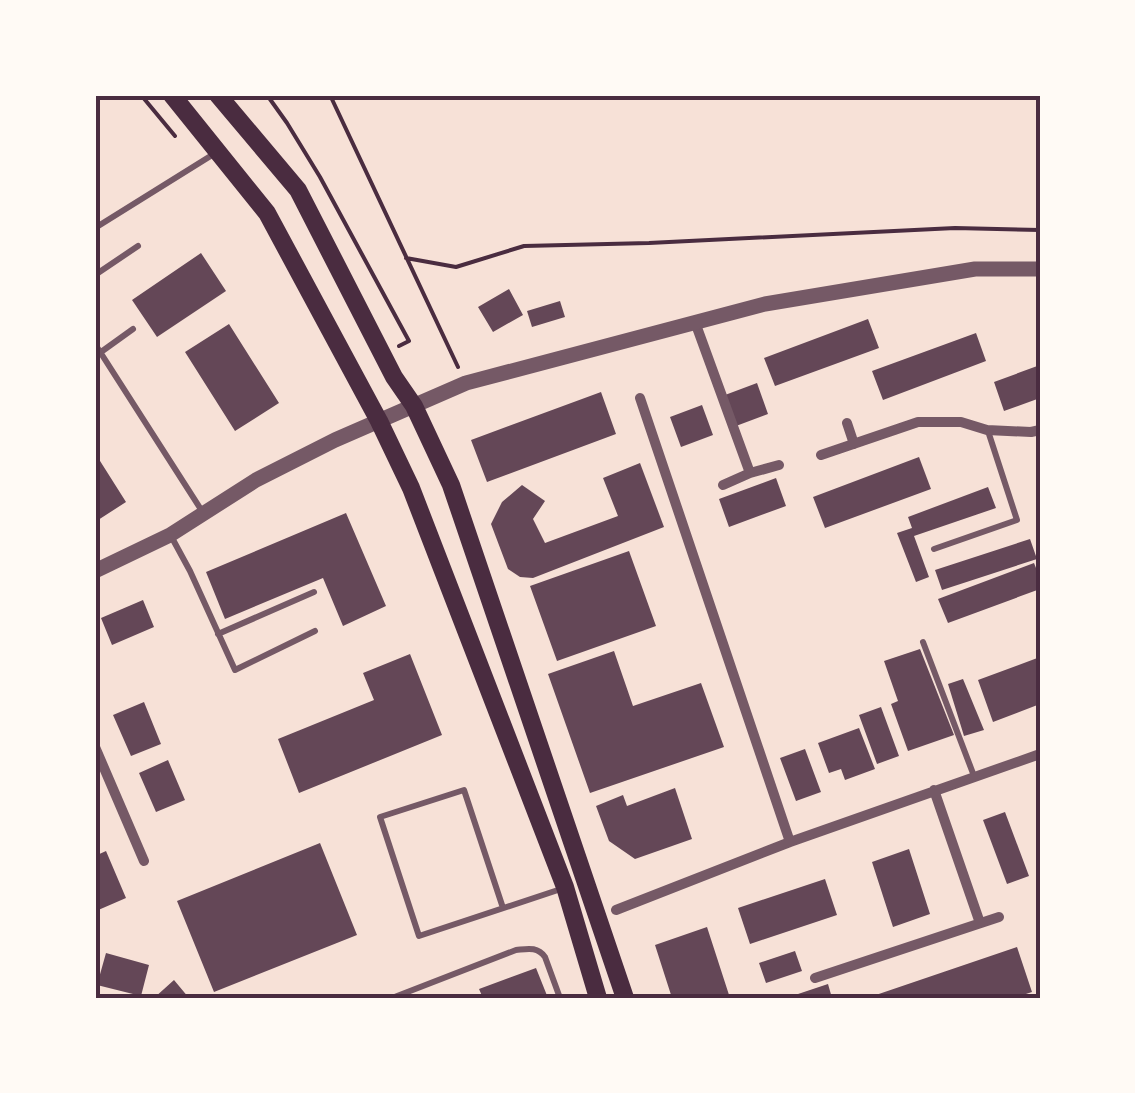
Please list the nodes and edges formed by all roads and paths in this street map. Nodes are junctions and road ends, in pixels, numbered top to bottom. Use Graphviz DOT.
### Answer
graph roads {
  1 [pos="141,95"];
  2 [pos="172,95"];
  3 [pos="218,95"];
  4 [pos="267,95"];
  5 [pos="330,95"];
  6 [pos="211,156"];
  7 [pos="95,228"];
  8 [pos="1040,230"];
  9 [pos="138,246"];
  10 [pos="406,258"];
  11 [pos="1040,269"];
  12 [pos="95,275"];
  13 [pos="695,322"];
  14 [pos="134,329"];
  15 [pos="409,341"];
  16 [pos="95,344"];
  17 [pos="100,352"];
  18 [pos="466,383"];
  19 [pos="640,398"];
  20 [pos="414,406"];
  21 [pos="379,421"];
  22 [pos="847,424"];
  23 [pos="987,430"];
  24 [pos="1040,430"];
  25 [pos="854,444"];
  26 [pos="821,455"];
  27 [pos="779,465"];
  28 [pos="750,473"];
  29 [pos="723,485"];
  30 [pos="204,514"];
  31 [pos="170,535"];
  32 [pos="934,549"];
  33 [pos="95,571"];
  34 [pos="314,592"];
  35 [pos="315,631"];
  36 [pos="218,634"];
  37 [pos="924,642"];
  38 [pos="95,747"];
  39 [pos="1040,754"];
  40 [pos="974,776"];
  41 [pos="934,790"];
  42 [pos="790,842"];
  43 [pos="144,861"];
  44 [pos="565,887"];
  45 [pos="503,908"];
  46 [pos="607,914"];
  47 [pos="999,917"];
  48 [pos="980,923"];
  49 [pos="815,978"];
  50 [pos="392,998"];
  51 [pos="560,998"];
  52 [pos="598,998"];
  53 [pos="625,998"];
  1 -- 6 [label="path"];
  2 -- 6 [label="main road"];
  3 -- 20 [label="main road"];
  4 -- 15 [label="path"];
  5 -- 10 [label="path"];
  6 -- 7 [label="lane"];
  6 -- 21 [label="main road"];
  8 -- 10 [label="path"];
  9 -- 12 [label="lane"];
  10 -- 18 [label="path"];
  11 -- 13 [label="street"];
  13 -- 18 [label="street"];
  13 -- 28 [label="street"];
  14 -- 17 [label="lane"];
  16 -- 17 [label="lane"];
  17 -- 30 [label="lane"];
  18 -- 20 [label="street"];
  19 -- 42 [label="street"];
  20 -- 21 [label="street"];
  20 -- 46 [label="main road"];
  21 -- 30 [label="street"];
  21 -- 44 [label="main road"];
  22 -- 25 [label="street"];
  23 -- 24 [label="street"];
  23 -- 25 [label="street"];
  23 -- 32 [label="lane"];
  25 -- 26 [label="street"];
  27 -- 28 [label="street"];
  28 -- 29 [label="street"];
  30 -- 31 [label="street"];
  31 -- 33 [label="street"];
  31 -- 36 [label="lane"];
  34 -- 36 [label="lane"];
  35 -- 36 [label="lane"];
  37 -- 40 [label="lane"];
  38 -- 43 [label="street"];
  39 -- 40 [label="street"];
  40 -- 41 [label="street"];
  41 -- 42 [label="street"];
  41 -- 48 [label="street"];
  42 -- 46 [label="street"];
  44 -- 45 [label="lane"];
  44 -- 52 [label="main road"];
  45 -- 45 [label="lane"];
  46 -- 53 [label="main road"];
  47 -- 48 [label="street"];
  48 -- 49 [label="street"];
  50 -- 51 [label="lane"];
}
